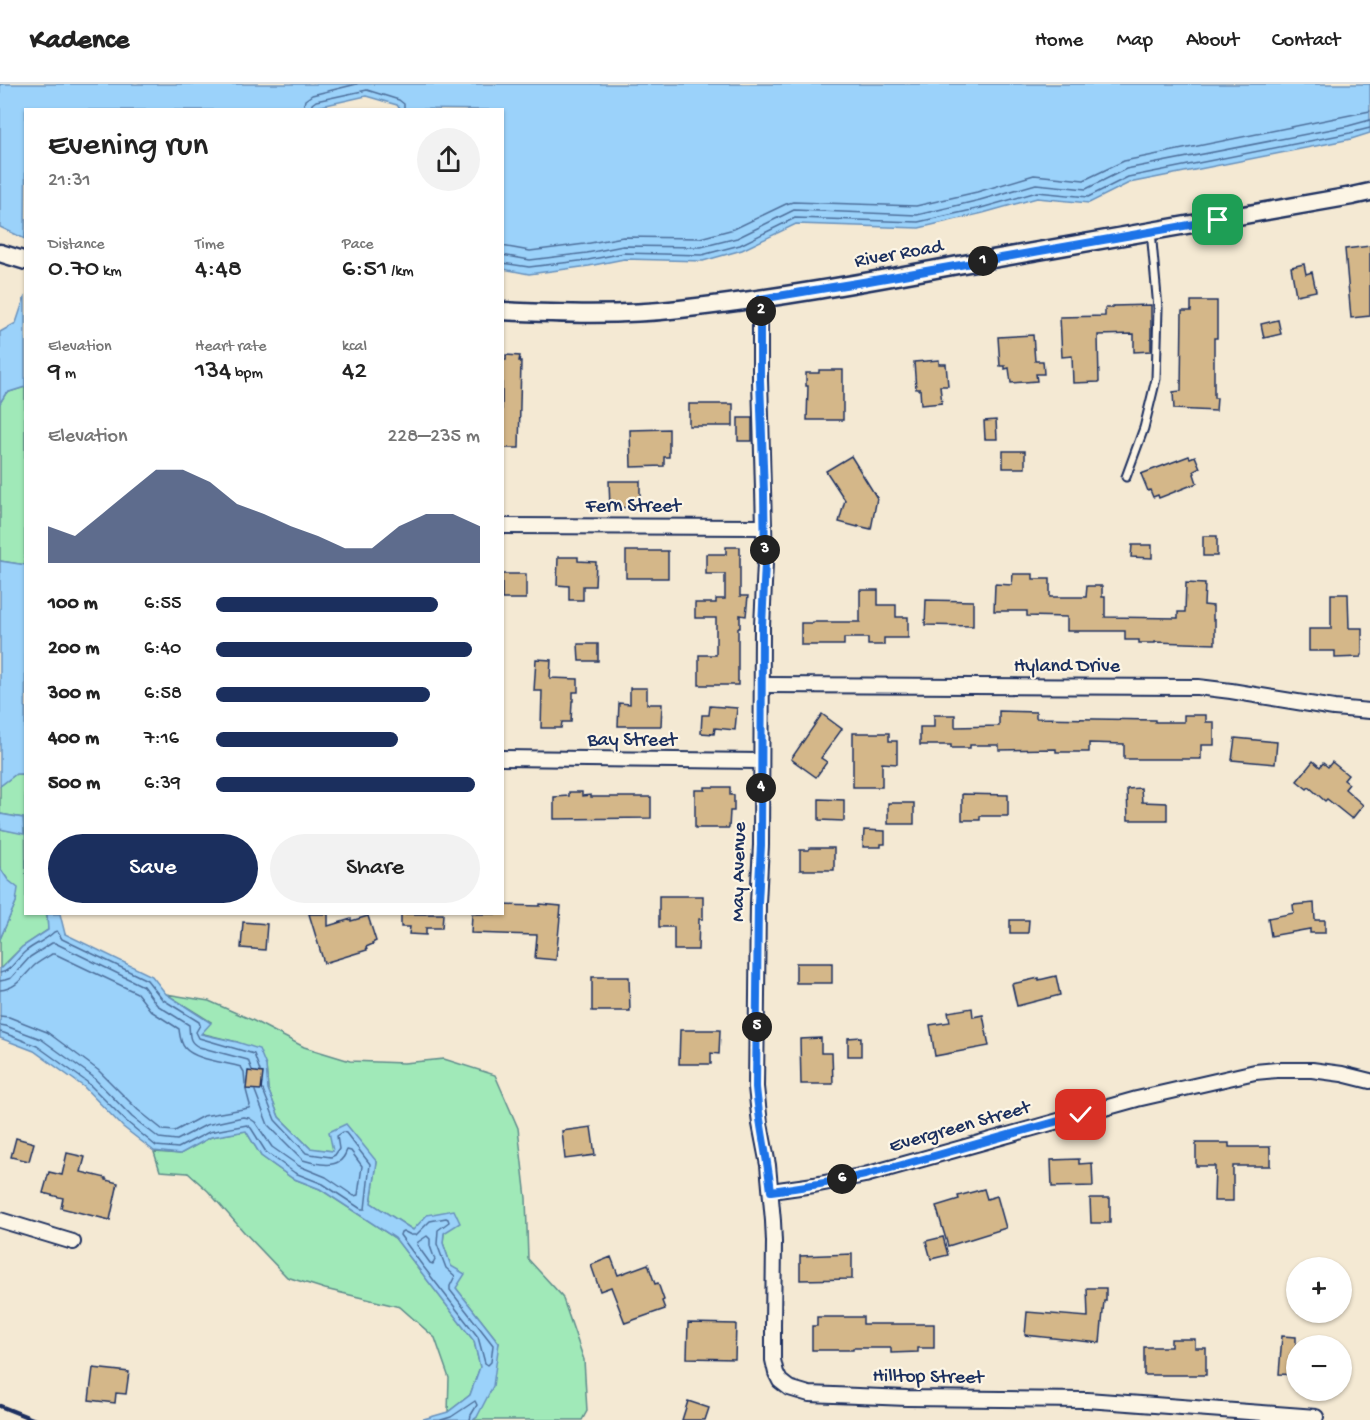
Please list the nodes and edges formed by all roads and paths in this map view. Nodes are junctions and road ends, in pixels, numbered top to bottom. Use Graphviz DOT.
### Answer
graph roads {
  1 [pos="1370,192"];
  2 [pos="1151,231"];
  3 [pos="0,253"];
  4 [pos="24,261"];
  5 [pos="760,299"];
  6 [pos="504,311"];
  7 [pos="1126,477"];
  8 [pos="504,526"];
  9 [pos="764,527"];
  10 [pos="762,685"];
  11 [pos="1370,711"];
  12 [pos="504,758"];
  13 [pos="761,762"];
  14 [pos="1370,1081"];
  15 [pos="771,1191"];
  16 [pos="0,1220"];
  17 [pos="73,1242"];
  18 [pos="776,1373"];
  19 [pos="1316,1417"];
  1 -- 2 [label="street, River Road"];
  2 -- 5 [label="street, River Road"];
  2 -- 7 [label="lane"];
  3 -- 4 [label="street"];
  5 -- 6 [label="street, River Road"];
  5 -- 9 [label="street, May Avenue"];
  8 -- 9 [label="street, Fern Street"];
  9 -- 10 [label="street, May Avenue"];
  10 -- 11 [label="street, Hyland Drive"];
  10 -- 13 [label="street, May Avenue"];
  12 -- 13 [label="street, Bay Street"];
  13 -- 15 [label="street, May Avenue"];
  14 -- 15 [label="street, Evergreen Street"];
  15 -- 18 [label="street, May Avenue"];
  16 -- 17 [label="street"];
  18 -- 19 [label="street, Hilltop Street"];
}
